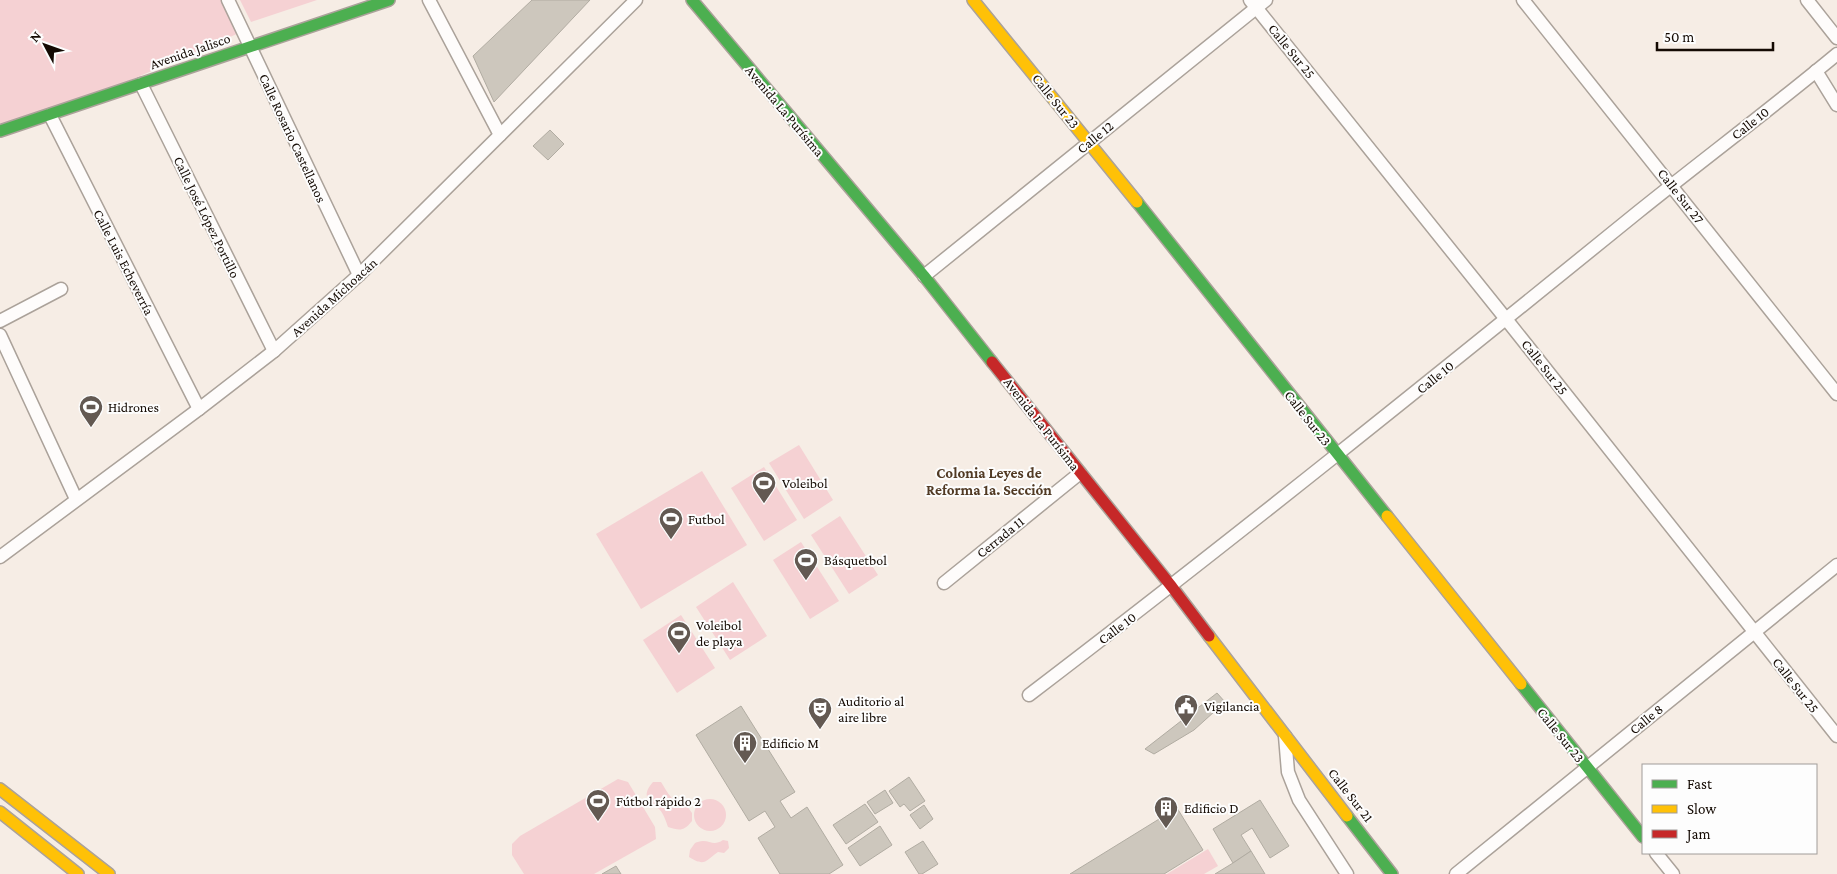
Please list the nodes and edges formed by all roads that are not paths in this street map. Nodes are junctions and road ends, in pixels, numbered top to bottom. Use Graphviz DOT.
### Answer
graph roads {
  1 [pos="228,0"];
  2 [pos="389,0"];
  3 [pos="429,0"];
  4 [pos="636,0"];
  5 [pos="692,0"];
  6 [pos="973,0"];
  7 [pos="1523,0"];
  8 [pos="1807,0"];
  9 [pos="1258,3"];
  10 [pos="1837,38"];
  11 [pos="251,46"];
  12 [pos="1837,54"];
  13 [pos="1816,71"];
  14 [pos="141,84"];
  15 [pos="1837,104"];
  16 [pos="50,115"];
  17 [pos="0,131"];
  18 [pos="500,135"];
  19 [pos="1089,142"];
  20 [pos="1672,185"];
  21 [pos="359,275"];
  22 [pos="924,276"];
  23 [pos="61,288"];
  24 [pos="1506,319"];
  25 [pos="0,321"];
  26 [pos="0,335"];
  27 [pos="274,351"];
  28 [pos="1837,394"];
  29 [pos="199,409"];
  30 [pos="1337,455"];
  31 [pos="1080,473"];
  32 [pos="76,499"];
  33 [pos="0,557"];
  34 [pos="1837,565"];
  35 [pos="944,583"];
  36 [pos="1172,587"];
  37 [pos="1754,631"];
  38 [pos="1029,695"];
  39 [pos="1285,736"];
  40 [pos="1837,736"];
  41 [pos="1587,767"];
  42 [pos="0,788"];
  43 [pos="0,812"];
  44 [pos="1642,836"];
  45 [pos="1657,854"];
  46 [pos="78,874"];
  47 [pos="109,874"];
  48 [pos="1346,874"];
  49 [pos="1392,874"];
  50 [pos="1456,874"];
  51 [pos="1673,874"];
  1 -- 11 [label="street, Calle Rosario Castellanos"];
  2 -- 11 [label="street, Avenida Jalisco"];
  3 -- 18 [label="street"];
  4 -- 18 [label="street, Avenida Michoacán"];
  5 -- 22 [label="street, Avenida La Purísima"];
  6 -- 19 [label="street, Calle Sur 23"];
  7 -- 20 [label="street, Calle Sur 27"];
  8 -- 10 [label="street"];
  9 -- 19 [label="street, Calle 12"];
  9 -- 24 [label="street, Calle Sur 25"];
  11 -- 14 [label="street, Avenida Jalisco"];
  11 -- 21 [label="street, Calle Rosario Castellanos"];
  12 -- 13 [label="street, Calle 10"];
  13 -- 15 [label="street"];
  13 -- 20 [label="street, Calle 10"];
  14 -- 16 [label="street, Avenida Jalisco"];
  14 -- 27 [label="street, Calle José López Portillo"];
  16 -- 17 [label="street, Avenida Jalisco"];
  16 -- 29 [label="street, Calle Luis Echeverría"];
  18 -- 21 [label="street, Avenida Michoacán"];
  19 -- 22 [label="street, Calle 12"];
  19 -- 30 [label="street, Calle Sur 23"];
  20 -- 24 [label="street, Calle 10"];
  20 -- 28 [label="street, Calle Sur 27"];
  21 -- 27 [label="street, Avenida Michoacán"];
  22 -- 31 [label="street, Avenida La Purísima"];
  23 -- 25 [label="street"];
  24 -- 30 [label="street, Calle 10"];
  24 -- 37 [label="street, Calle Sur 25"];
  26 -- 32 [label="street"];
  27 -- 29 [label="street, Avenida Michoacán"];
  29 -- 32 [label="street, Avenida Michoacán"];
  30 -- 36 [label="street, Calle 10"];
  30 -- 41 [label="street, Calle Sur 23"];
  31 -- 35 [label="street, Cerrada 11"];
  31 -- 36 [label="street, Avenida La Purísima"];
  32 -- 33 [label="street, Avenida Michoacán"];
  34 -- 37 [label="street, Calle 8"];
  36 -- 38 [label="street, Calle 10"];
  36 -- 39 [label="street, Avenida La Purísima"];
  37 -- 40 [label="street, Calle Sur 25"];
  37 -- 41 [label="street, Calle 8"];
  39 -- 48 [label="street"];
  39 -- 49 [label="street, Calle Sur 21"];
  41 -- 44 [label="street, Calle Sur 23"];
  41 -- 50 [label="street, Calle 8"];
  42 -- 47 [label="street"];
  43 -- 46 [label="street"];
  45 -- 51 [label="street"];
}
